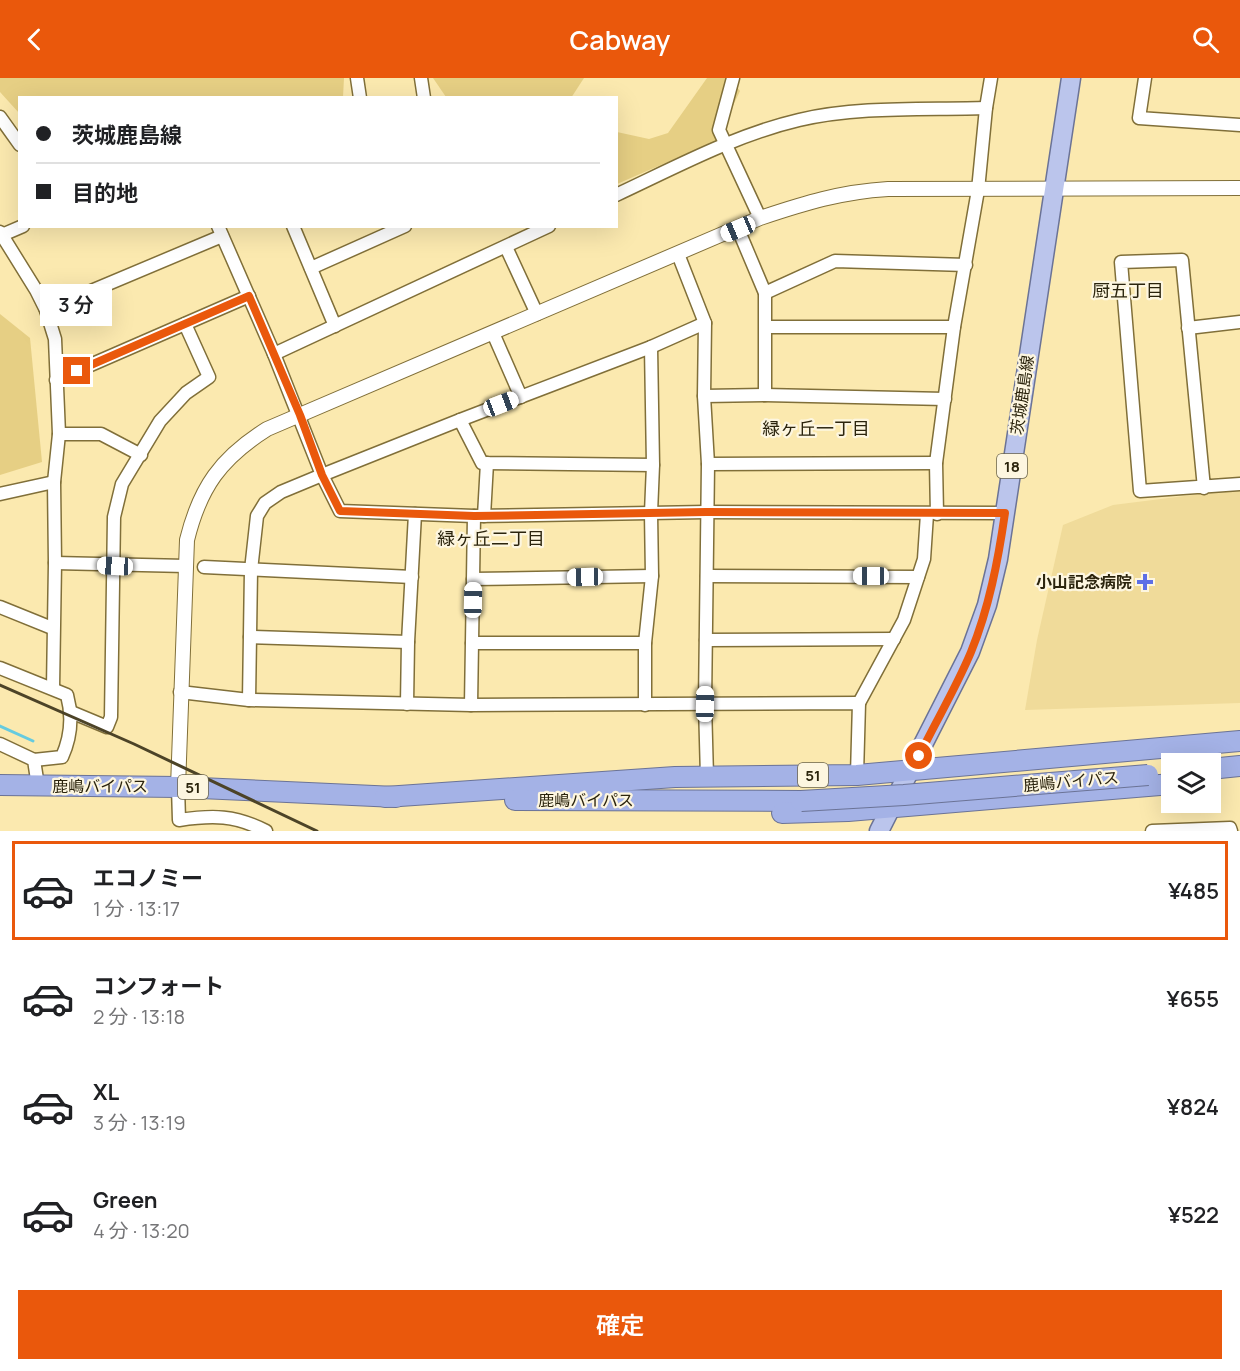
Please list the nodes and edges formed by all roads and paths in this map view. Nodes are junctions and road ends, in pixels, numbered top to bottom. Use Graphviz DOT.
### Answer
graph roads {
  1 [pos="357,78"];
  2 [pos="421,78"];
  3 [pos="733,78"];
  4 [pos="991,78"];
  5 [pos="1071,78"];
  6 [pos="1145,78"];
  7 [pos="360,96"];
  8 [pos="424,96"];
  9 [pos="986,108"];
  10 [pos="0,117"];
  11 [pos="1240,125"];
  12 [pos="18,142"];
  13 [pos="725,144"];
  14 [pos="1053,188"];
  15 [pos="1240,188"];
  16 [pos="978,190"];
  17 [pos="618,194"];
  18 [pos="760,218"];
  19 [pos="18,228"];
  20 [pos="294,228"];
  21 [pos="401,228"];
  22 [pos="545,228"];
  23 [pos="738,229"];
  24 [pos="220,231"];
  25 [pos="1,233"];
  26 [pos="506,247"];
  27 [pos="678,254"];
  28 [pos="966,265"];
  29 [pos="311,268"];
  30 [pos="765,293"];
  31 [pos="249,296"];
  32 [pos="46,310"];
  33 [pos="537,314"];
  34 [pos="1240,322"];
  35 [pos="705,323"];
  36 [pos="185,324"];
  37 [pos="335,326"];
  38 [pos="766,327"];
  39 [pos="954,327"];
  40 [pos="1188,328"];
  41 [pos="493,333"];
  42 [pos="651,347"];
  43 [pos="274,354"];
  44 [pos="56,380"];
  45 [pos="765,395"];
  46 [pos="704,396"];
  47 [pos="521,397"];
  48 [pos="945,399"];
  49 [pos="300,415"];
  50 [pos="460,420"];
  51 [pos="59,434"];
  52 [pos="141,455"];
  53 [pos="487,463"];
  54 [pos="936,463"];
  55 [pos="708,464"];
  56 [pos="654,465"];
  57 [pos="322,475"];
  58 [pos="54,482"];
  59 [pos="1240,484"];
  60 [pos="1204,488"];
  61 [pos="0,495"];
  62 [pos="706,512"];
  63 [pos="651,513"];
  64 [pos="1005,513"];
  65 [pos="415,514"];
  66 [pos="932,514"];
  67 [pos="479,516"];
  68 [pos="55,563"];
  69 [pos="115,566"];
  70 [pos="186,566"];
  71 [pos="204,567"];
  72 [pos="251,570"];
  73 [pos="652,576"];
  74 [pos="707,576"];
  75 [pos="412,577"];
  76 [pos="918,577"];
  77 [pos="473,579"];
  78 [pos="0,608"];
  79 [pos="52,628"];
  80 [pos="250,637"];
  81 [pos="894,639"];
  82 [pos="706,640"];
  83 [pos="408,642"];
  84 [pos="472,643"];
  85 [pos="645,643"];
  86 [pos="0,668"];
  87 [pos="53,688"];
  88 [pos="180,692"];
  89 [pos="249,700"];
  90 [pos="859,703"];
  91 [pos="407,704"];
  92 [pos="705,704"];
  93 [pos="471,705"];
  94 [pos="645,705"];
  95 [pos="71,712"];
  96 [pos="1240,741"];
  97 [pos="0,744"];
  98 [pos="34,760"];
  99 [pos="1240,766"];
  100 [pos="1221,768"];
  101 [pos="912,770"];
  102 [pos="1161,773"];
  103 [pos="857,775"];
  104 [pos="707,777"];
  105 [pos="1240,778"];
  106 [pos="1221,780"];
  107 [pos="0,785"];
  108 [pos="1161,785"];
  109 [pos="38,786"];
  110 [pos="178,787"];
  111 [pos="385,796"];
  112 [pos="529,800"];
  113 [pos="892,808"];
  114 [pos="266,831"];
  115 [pos="879,831"];
  116 [pos="1152,831"];
  117 [pos="1231,831"];
  1 -- 7 [label="street"];
  2 -- 8 [label="street"];
  3 -- 13 [label="street"];
  4 -- 9 [label="street"];
  5 -- 14 [label="main road, 茨城鹿島線 / 18"];
  6 -- 11 [label="street"];
  9 -- 13 [label="street"];
  9 -- 16 [label="street"];
  10 -- 12 [label="street"];
  13 -- 17 [label="street"];
  13 -- 18 [label="street"];
  14 -- 15 [label="street"];
  14 -- 16 [label="street"];
  14 -- 64 [label="main road, 茨城鹿島線 / 18"];
  16 -- 18 [label="street"];
  16 -- 28 [label="street"];
  18 -- 23 [label="street"];
  19 -- 25 [label="street"];
  20 -- 29 [label="street"];
  21 -- 29 [label="street"];
  22 -- 26 [label="street"];
  23 -- 27 [label="street"];
  23 -- 30 [label="street"];
  24 -- 31 [label="street"];
  24 -- 32 [label="street"];
  25 -- 32 [label="street"];
  26 -- 33 [label="street"];
  26 -- 37 [label="street"];
  27 -- 33 [label="street"];
  27 -- 35 [label="street"];
  28 -- 30 [label="street"];
  28 -- 39 [label="street"];
  29 -- 37 [label="street"];
  30 -- 38 [label="street"];
  31 -- 36 [label="street"];
  31 -- 43 [label="street"];
  32 -- 44 [label="street"];
  33 -- 41 [label="street"];
  34 -- 40 [label="street"];
  35 -- 42 [label="street"];
  35 -- 46 [label="street"];
  36 -- 44 [label="street"];
  36 -- 52 [label="street"];
  37 -- 43 [label="street"];
  38 -- 39 [label="street"];
  38 -- 45 [label="street"];
  39 -- 48 [label="street"];
  40 -- 60 [label="street"];
  40 -- 60 [label="street"];
  41 -- 47 [label="street"];
  41 -- 49 [label="street"];
  42 -- 47 [label="street"];
  42 -- 56 [label="street"];
  43 -- 49 [label="street"];
  44 -- 51 [label="street"];
  45 -- 46 [label="street"];
  45 -- 48 [label="street"];
  46 -- 55 [label="street"];
  47 -- 50 [label="street"];
  48 -- 54 [label="street"];
  49 -- 57 [label="street"];
  49 -- 70 [label="street"];
  50 -- 53 [label="street"];
  50 -- 57 [label="street"];
  51 -- 52 [label="street"];
  51 -- 58 [label="street"];
  52 -- 69 [label="street"];
  53 -- 56 [label="street"];
  53 -- 67 [label="street"];
  54 -- 55 [label="street"];
  54 -- 66 [label="street"];
  55 -- 62 [label="street"];
  56 -- 63 [label="street"];
  57 -- 65 [label="street"];
  57 -- 72 [label="street"];
  58 -- 61 [label="street"];
  58 -- 68 [label="street"];
  59 -- 60 [label="street"];
  62 -- 63 [label="street"];
  62 -- 66 [label="street"];
  62 -- 74 [label="street"];
  63 -- 67 [label="street"];
  63 -- 73 [label="street"];
  64 -- 66 [label="street"];
  64 -- 101 [label="main road, 茨城鹿島線 / 18"];
  65 -- 67 [label="street"];
  65 -- 75 [label="street"];
  66 -- 76 [label="street"];
  67 -- 77 [label="street"];
  68 -- 69 [label="street"];
  68 -- 79 [label="street"];
  69 -- 70 [label="street"];
  69 -- 95 [label="street"];
  70 -- 88 [label="street"];
  71 -- 72 [label="street"];
  72 -- 75 [label="street"];
  72 -- 80 [label="street"];
  73 -- 77 [label="street"];
  73 -- 85 [label="street"];
  74 -- 76 [label="street"];
  74 -- 82 [label="street"];
  75 -- 83 [label="street"];
  76 -- 81 [label="street"];
  77 -- 84 [label="street"];
  78 -- 79 [label="street"];
  79 -- 87 [label="street"];
  80 -- 83 [label="street"];
  80 -- 89 [label="street"];
  81 -- 82 [label="street"];
  81 -- 90 [label="street"];
  82 -- 92 [label="street"];
  83 -- 91 [label="street"];
  84 -- 85 [label="street"];
  84 -- 93 [label="street"];
  85 -- 94 [label="street"];
  86 -- 87 [label="street"];
  87 -- 95 [label="street"];
  88 -- 89 [label="street"];
  88 -- 110 [label="street"];
  89 -- 91 [label="street"];
  90 -- 92 [label="street"];
  90 -- 103 [label="street"];
  91 -- 93 [label="street"];
  92 -- 94 [label="street"];
  92 -- 104 [label="street"];
  93 -- 94 [label="street"];
  95 -- 98 [label="street"];
  96 -- 101 [label="highway, 51"];
  97 -- 98 [label="street"];
  98 -- 109 [label="street"];
  99 -- 100 [label="highway"];
  101 -- 103 [label="highway, 51"];
  101 -- 113 [label="main road, 茨城鹿島線 / 18"];
  102 -- 112 [label="highway, 鹿嶋バイパス / 51, bridge"];
  103 -- 104 [label="highway, 51"];
  104 -- 111 [label="highway, 51"];
  105 -- 106 [label="highway"];
  107 -- 109 [label="highway, 鹿嶋バイパス / 51"];
  108 -- 113 [label="highway, 51"];
  109 -- 110 [label="highway, 鹿嶋バイパス / 51"];
  110 -- 111 [label="highway, 鹿嶋バイパス / 51"];
  110 -- 114 [label="street"];
  111 -- 112 [label="highway, 鹿嶋バイパス / 51"];
  112 -- 113 [label="highway, 51"];
  113 -- 115 [label="main road, 茨城鹿島線 / 18"];
  116 -- 117 [label="street"];
}
